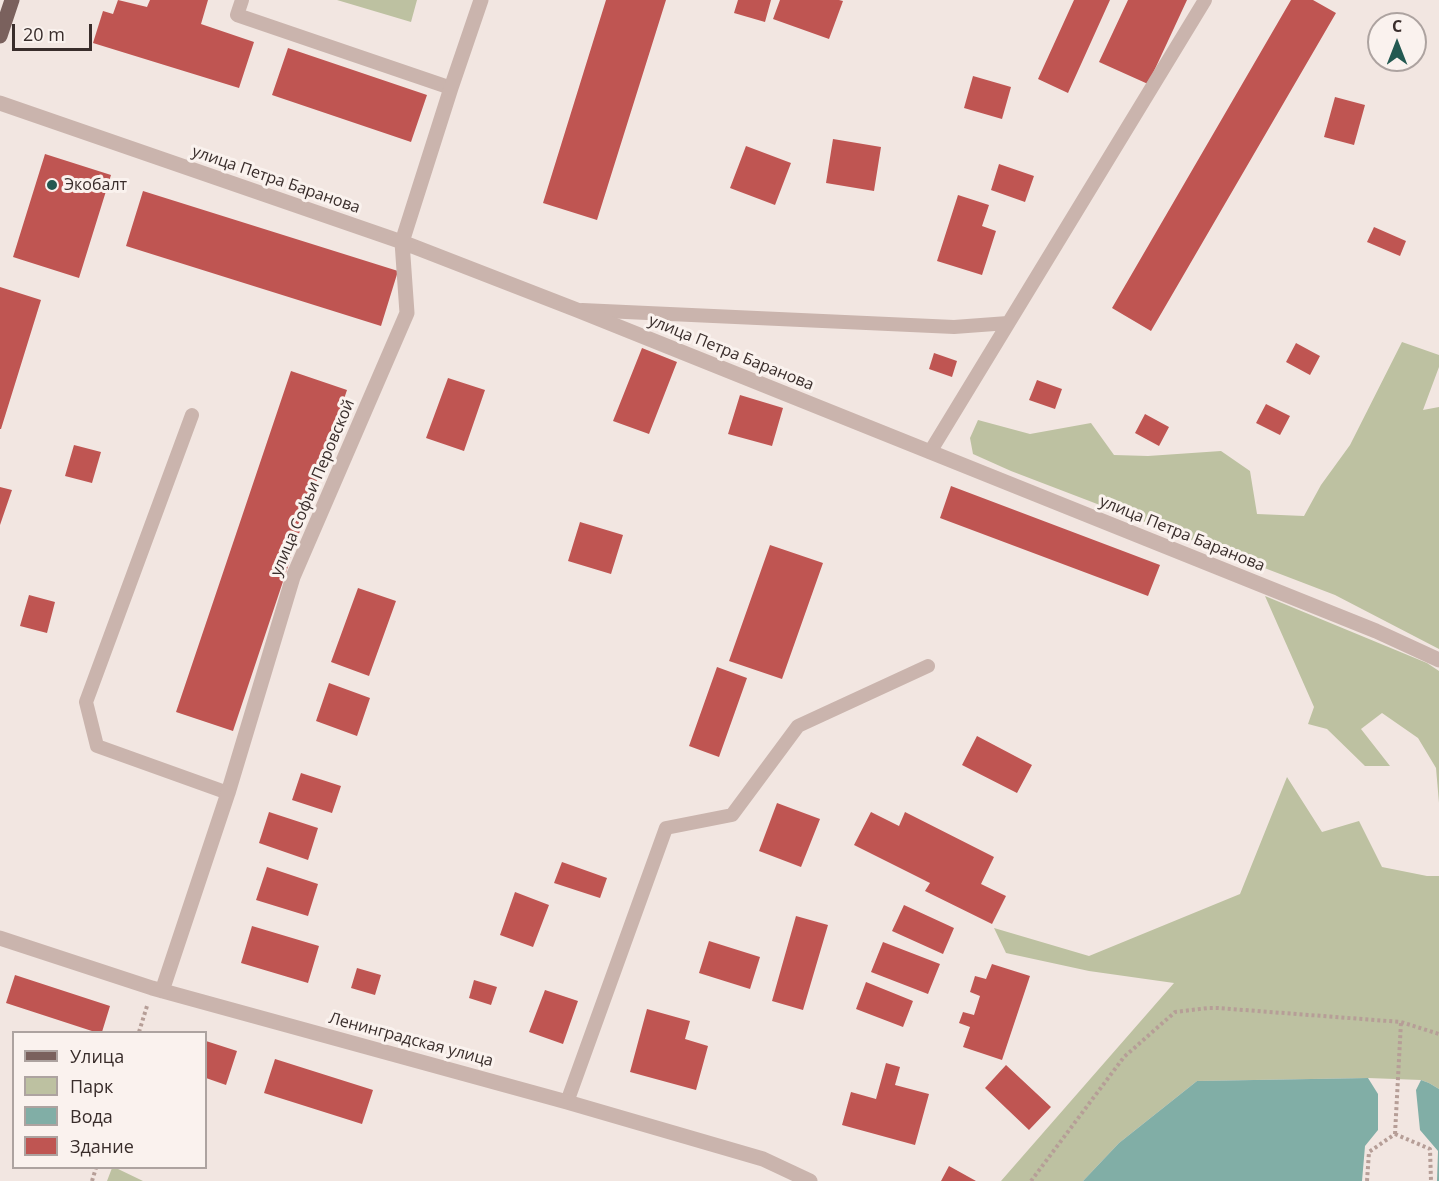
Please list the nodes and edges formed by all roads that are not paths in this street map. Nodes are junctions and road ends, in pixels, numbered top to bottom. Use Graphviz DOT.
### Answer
graph roads {
  1 [pos="12,0"];
  2 [pos="242,0"];
  3 [pos="481,0"];
  4 [pos="1205,0"];
  5 [pos="0,36"];
  6 [pos="451,88"];
  7 [pos="0,103"];
  8 [pos="402,243"];
  9 [pos="577,310"];
  10 [pos="1008,323"];
  11 [pos="192,415"];
  12 [pos="930,452"];
  13 [pos="1439,660"];
  14 [pos="928,666"];
  15 [pos="228,793"];
  16 [pos="0,938"];
  17 [pos="162,991"];
  18 [pos="567,1102"];
  19 [pos="810,1181"];
  1 -- 5 [label="main road"];
  2 -- 6 [label="lane"];
  3 -- 6 [label="street, улица Софьи Перовской"];
  4 -- 10 [label="lane"];
  6 -- 8 [label="street, улица Софьи Перовской"];
  7 -- 8 [label="street, улица Петра Баранова"];
  8 -- 9 [label="street, улица Петра Баранова"];
  8 -- 15 [label="street, улица Софьи Перовской"];
  9 -- 10 [label="lane"];
  9 -- 12 [label="street, улица Петра Баранова"];
  10 -- 12 [label="lane"];
  11 -- 15 [label="lane"];
  12 -- 13 [label="street, улица Петра Баранова"];
  14 -- 18 [label="lane"];
  15 -- 17 [label="street, улица Софьи Перовской"];
  16 -- 17 [label="street, Ленинградская улица"];
  17 -- 18 [label="street, Ленинградская улица"];
  18 -- 19 [label="street, Ленинградская улица"];
}
